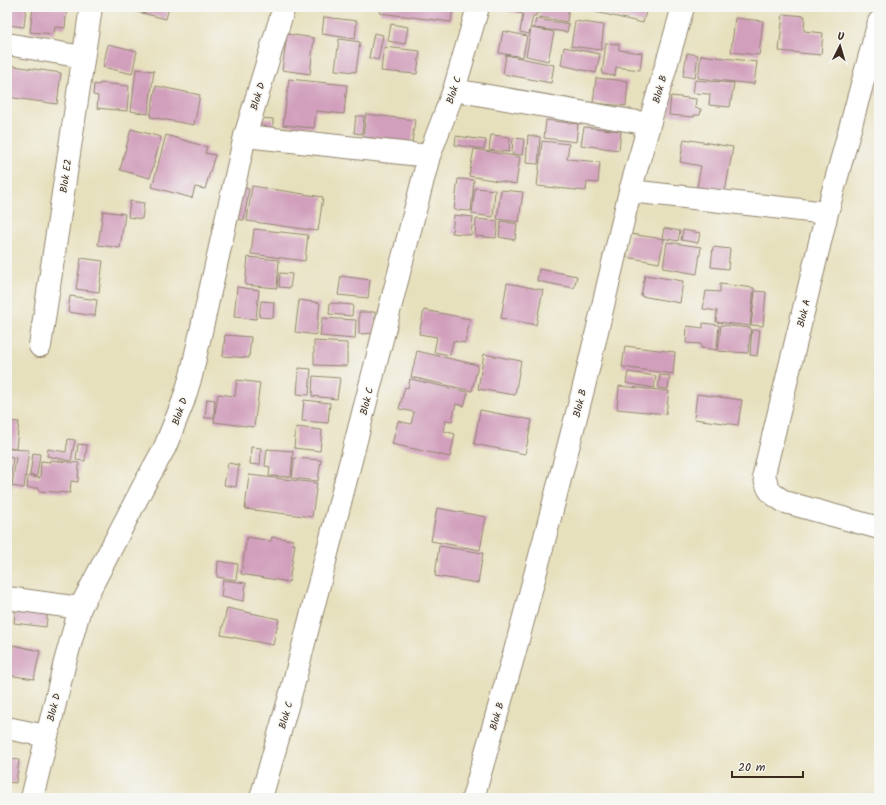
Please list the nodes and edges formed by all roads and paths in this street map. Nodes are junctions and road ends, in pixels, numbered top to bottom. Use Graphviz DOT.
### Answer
graph roads {
  1 [pos="92,7"];
  2 [pos="284,7"];
  3 [pos="478,7"];
  4 [pos="683,7"];
  5 [pos="879,22"];
  6 [pos="7,44"];
  7 [pos="83,57"];
  8 [pos="454,90"];
  9 [pos="649,124"];
  10 [pos="245,136"];
  11 [pos="429,156"];
  12 [pos="630,191"];
  13 [pos="827,212"];
  14 [pos="40,346"];
  15 [pos="879,528"];
  16 [pos="7,598"];
  17 [pos="80,608"];
  18 [pos="7,728"];
  19 [pos="46,736"];
  20 [pos="32,798"];
  21 [pos="261,798"];
  22 [pos="472,798"];
  1 -- 7 [label="street, Blok E2"];
  2 -- 10 [label="street, Blok D"];
  3 -- 8 [label="street, Blok C"];
  4 -- 9 [label="street, Blok B"];
  5 -- 13 [label="street, Blok A"];
  6 -- 7 [label="street"];
  7 -- 14 [label="street, Blok E2"];
  8 -- 9 [label="street"];
  8 -- 11 [label="street, Blok C"];
  9 -- 12 [label="street, Blok B"];
  10 -- 11 [label="street"];
  10 -- 17 [label="street, Blok D"];
  11 -- 21 [label="street, Blok C"];
  12 -- 13 [label="street"];
  12 -- 22 [label="street, Blok B"];
  13 -- 15 [label="street, Blok A"];
  16 -- 17 [label="street"];
  17 -- 19 [label="street, Blok D"];
  18 -- 19 [label="street"];
  19 -- 20 [label="street, Blok D"];
}
